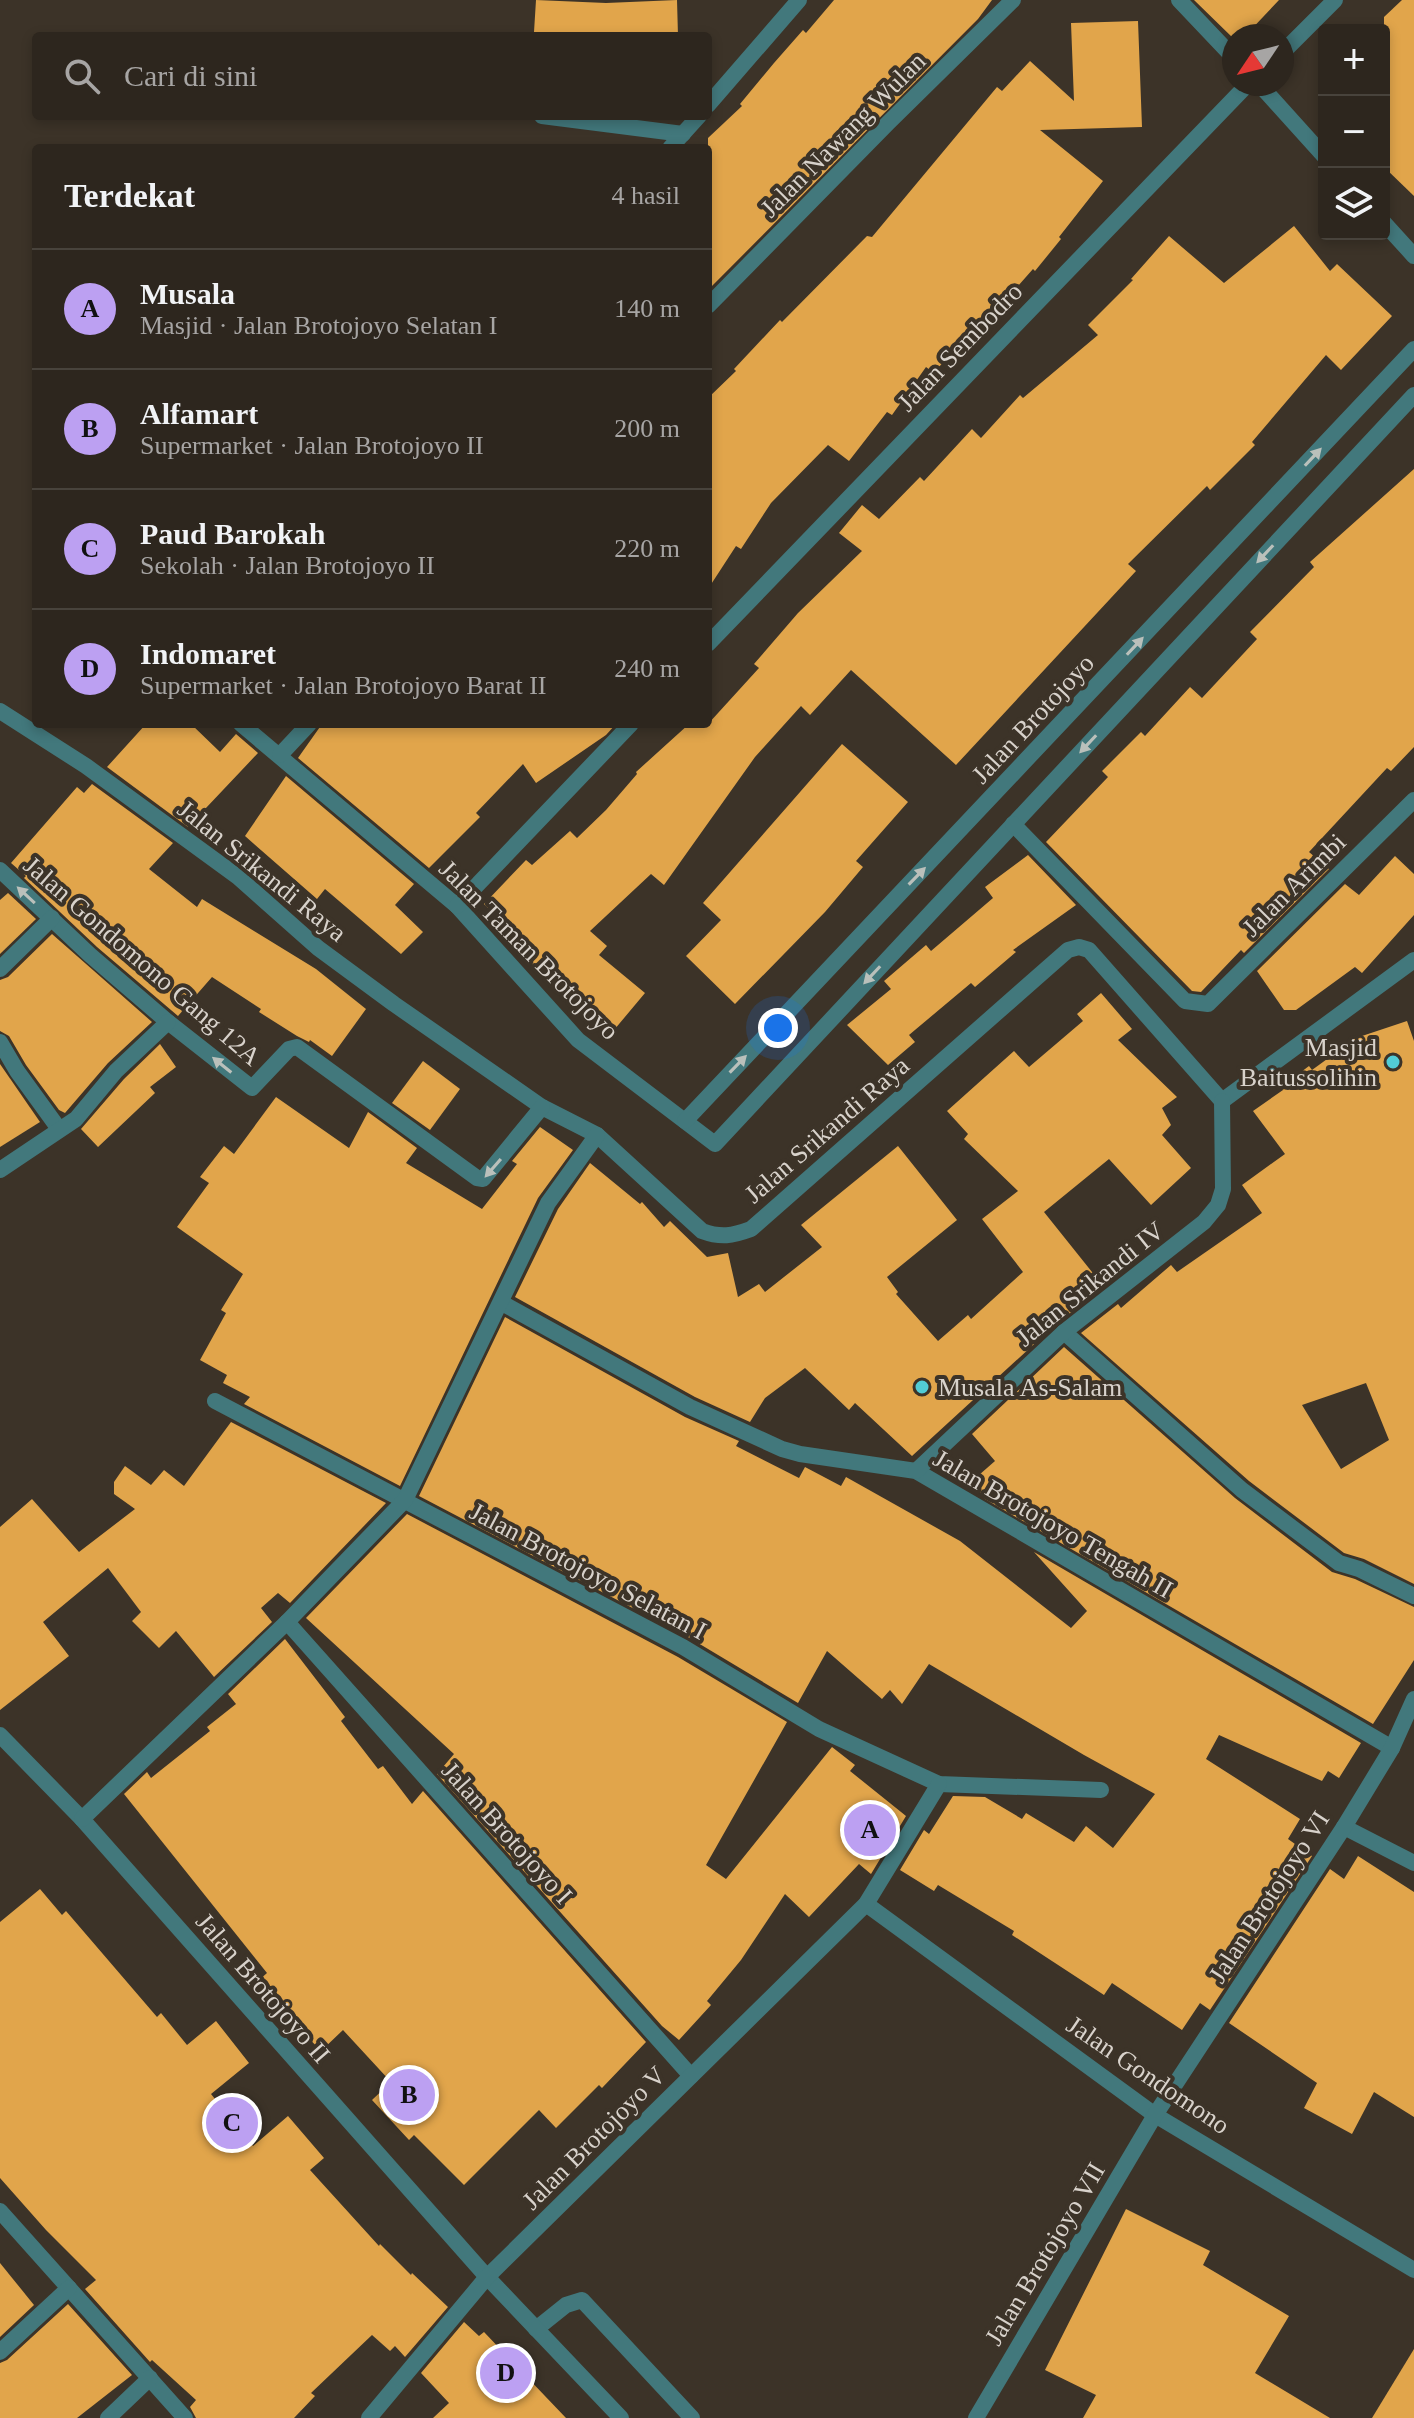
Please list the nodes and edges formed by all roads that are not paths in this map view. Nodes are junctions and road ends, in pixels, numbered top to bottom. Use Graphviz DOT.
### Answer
graph roads {
  1 [pos="799,0"];
  2 [pos="1013,0"];
  3 [pos="1179,0"];
  4 [pos="1335,0"];
  5 [pos="1294,41"];
  6 [pos="1222,45"];
  7 [pos="1236,96"];
  8 [pos="1270,96"];
  9 [pos="712,100"];
  10 [pos="573,120"];
  11 [pos="695,120"];
  12 [pos="683,134"];
  13 [pos="674,144"];
  14 [pos="1318,149"];
  15 [pos="1390,230"];
  16 [pos="1414,256"];
  17 [pos="712,302"];
  18 [pos="1414,349"];
  19 [pos="1414,395"];
  20 [pos="712,640"];
  21 [pos="0,711"];
  22 [pos="246,728"];
  23 [pos="305,728"];
  24 [pos="627,728"];
  25 [pos="280,755"];
  26 [pos="1414,800"];
  27 [pos="1013,824"];
  28 [pos="0,870"];
  29 [pos="457,906"];
  30 [pos="52,918"];
  31 [pos="1414,960"];
  32 [pos="0,969"];
  33 [pos="168,1022"];
  34 [pos="0,1042"];
  35 [pos="1222,1101"];
  36 [pos="542,1107"];
  37 [pos="685,1121"];
  38 [pos="59,1129"];
  39 [pos="597,1135"];
  40 [pos="0,1170"];
  41 [pos="502,1303"];
  42 [pos="1064,1332"];
  43 [pos="215,1401"];
  44 [pos="916,1471"];
  45 [pos="405,1500"];
  46 [pos="1414,1596"];
  47 [pos="287,1622"];
  48 [pos="1414,1699"];
  49 [pos="0,1735"];
  50 [pos="1392,1748"];
  51 [pos="939,1784"];
  52 [pos="1101,1790"];
  53 [pos="82,1819"];
  54 [pos="1344,1827"];
  55 [pos="1414,1863"];
  56 [pos="866,1904"];
  57 [pos="691,2076"];
  58 [pos="1155,2115"];
  59 [pos="0,2211"];
  60 [pos="1414,2270"];
  61 [pos="487,2277"];
  62 [pos="69,2288"];
  63 [pos="536,2329"];
  64 [pos="0,2352"];
  65 [pos="150,2378"];
  66 [pos="108,2418"];
  67 [pos="185,2418"];
  68 [pos="369,2418"];
  69 [pos="621,2418"];
  70 [pos="692,2418"];
  71 [pos="976,2418"];
  1 -- 9 [label="street"];
  2 -- 17 [label="street, Jalan Nawang Wulan"];
  3 -- 6 [label="street"];
  4 -- 5 [label="street"];
  7 -- 20 [label="street, Jalan Sembodro"];
  8 -- 14 [label="street"];
  10 -- 12 [label="street"];
  11 -- 12 [label="street"];
  12 -- 13 [label="street"];
  15 -- 16 [label="street"];
  37 -- 18 [label="street, Jalan Brotojoyo, one-way"];
  19 -- 27 [label="street, one-way"];
  21 -- 36 [label="street, Jalan Srikandi Raya"];
  22 -- 25 [label="street, Jalan Taman Brotojoyo"];
  23 -- 25 [label="street"];
  24 -- 29 [label="street"];
  25 -- 29 [label="street, Jalan Taman Brotojoyo"];
  26 -- 27 [label="street, Jalan Arimbi"];
  27 -- 37 [label="street, Jalan Taman Brotojoyo, one-way"];
  30 -- 28 [label="street, Jalan Gondomono Gang 12A, one-way"];
  29 -- 37 [label="street, Jalan Taman Brotojoyo"];
  30 -- 32 [label="street"];
  30 -- 33 [label="street, Jalan Gondomono Gang 12A"];
  31 -- 35 [label="street"];
  36 -- 33 [label="street, Jalan Gondomono Gang 12A, one-way"];
  33 -- 38 [label="street"];
  34 -- 38 [label="street"];
  35 -- 39 [label="street, Jalan Srikandi Raya"];
  35 -- 42 [label="street, Jalan Srikandi IV"];
  36 -- 39 [label="street, Jalan Srikandi Raya"];
  38 -- 40 [label="street"];
  39 -- 41 [label="street"];
  41 -- 44 [label="street, Jalan Brotojoyo Tengah II"];
  41 -- 45 [label="street"];
  42 -- 44 [label="street, Jalan Srikandi IV"];
  42 -- 46 [label="street"];
  43 -- 45 [label="street, Jalan Brotojoyo Selatan I"];
  44 -- 50 [label="street, Jalan Brotojoyo Tengah II"];
  45 -- 47 [label="street"];
  45 -- 51 [label="street, Jalan Brotojoyo Selatan I"];
  47 -- 53 [label="street"];
  47 -- 57 [label="street, Jalan Brotojoyo I"];
  48 -- 50 [label="street, Jalan Brotojoyo VI"];
  49 -- 53 [label="street, Jalan Brotojoyo II"];
  50 -- 54 [label="street, Jalan Brotojoyo VI"];
  51 -- 52 [label="street"];
  51 -- 56 [label="street, Jalan Brotojoyo V"];
  53 -- 61 [label="street, Jalan Brotojoyo II"];
  54 -- 55 [label="street"];
  54 -- 58 [label="street, Jalan Brotojoyo VI"];
  56 -- 57 [label="street, Jalan Brotojoyo V"];
  56 -- 58 [label="street, Jalan Gondomono"];
  57 -- 61 [label="street, Jalan Brotojoyo V"];
  58 -- 60 [label="street, Jalan Gondomono"];
  58 -- 71 [label="street, Jalan Brotojoyo VII"];
  59 -- 62 [label="street"];
  61 -- 63 [label="street, Jalan Brotojoyo II"];
  61 -- 68 [label="street, Jalan Brotojoyo V"];
  62 -- 64 [label="street"];
  62 -- 65 [label="street"];
  63 -- 69 [label="street, Jalan Brotojoyo II"];
  63 -- 70 [label="street"];
  65 -- 66 [label="street"];
  65 -- 67 [label="street"];
}
